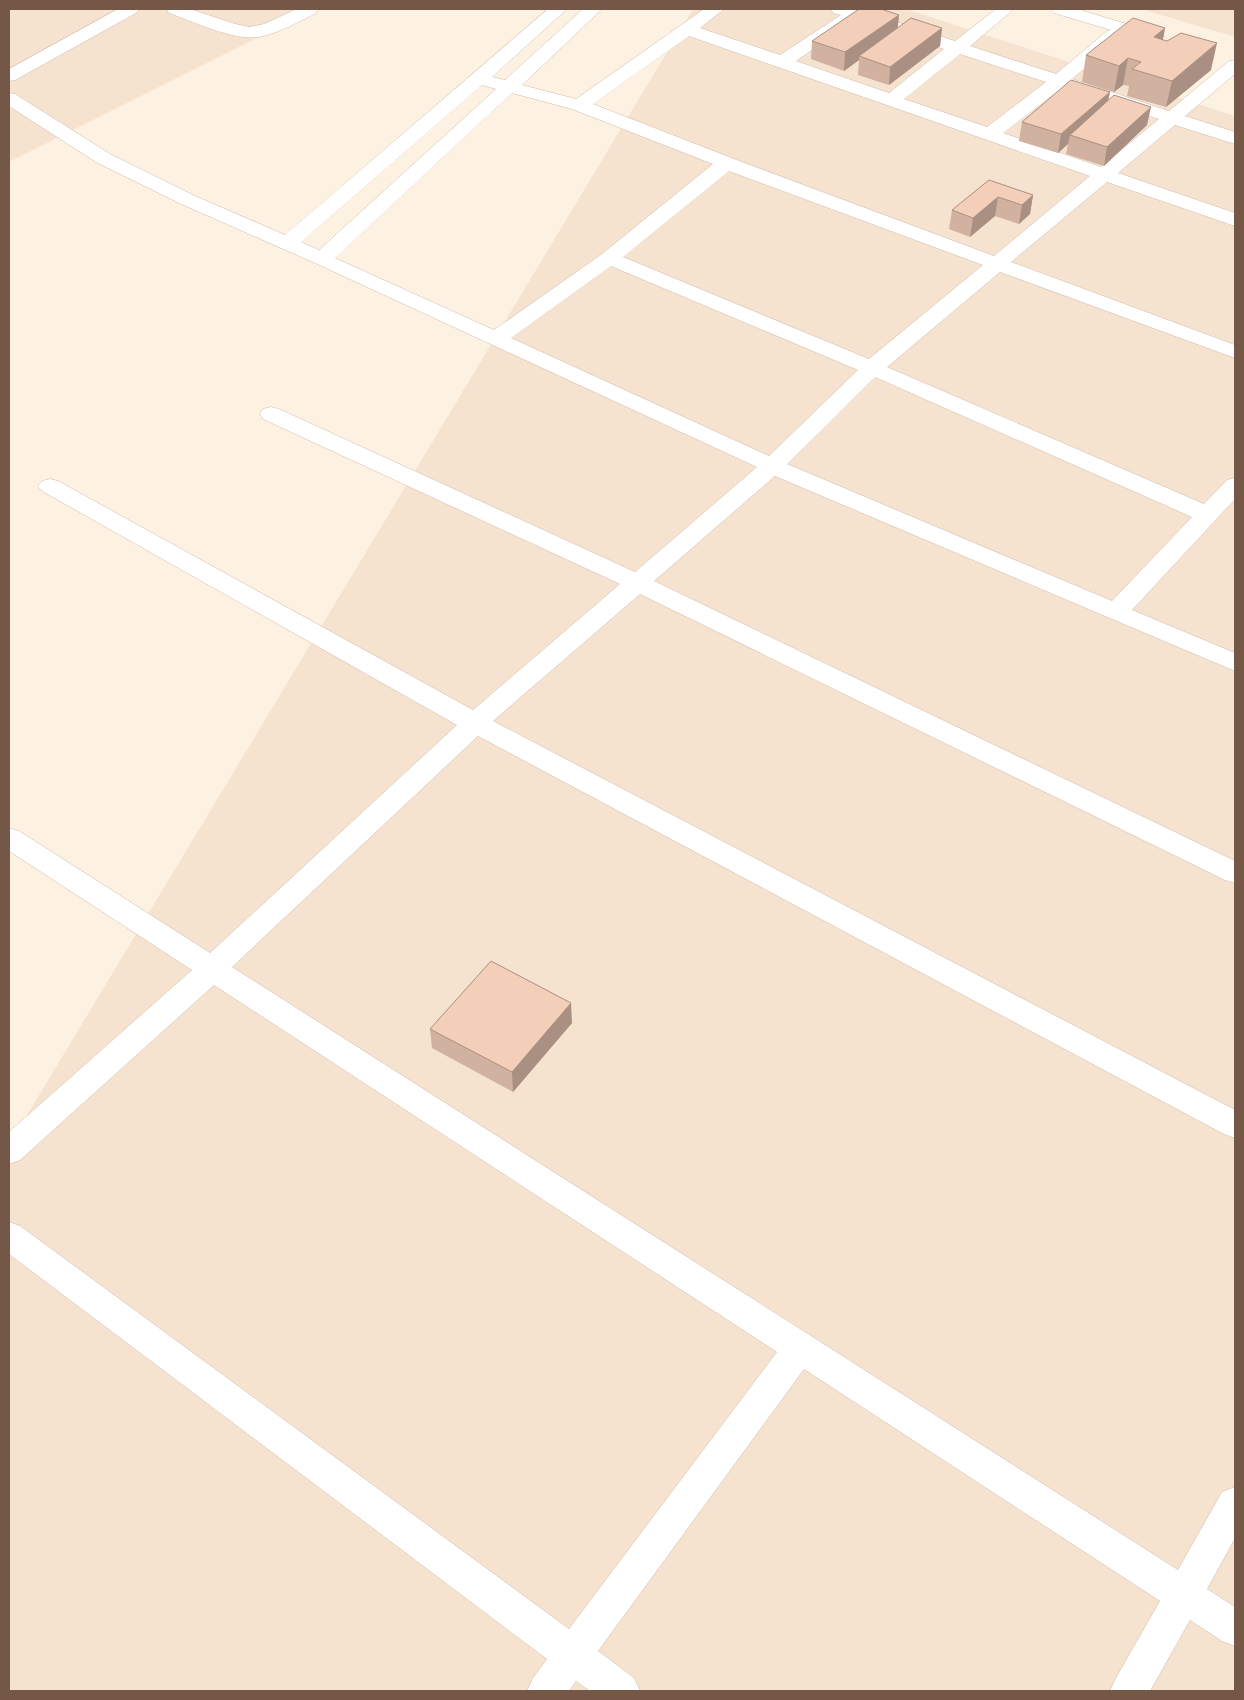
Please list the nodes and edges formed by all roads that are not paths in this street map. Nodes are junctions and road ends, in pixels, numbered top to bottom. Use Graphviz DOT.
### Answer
graph roads {
  1 [pos="130,9"];
  2 [pos="175,9"];
  3 [pos="310,9"];
  4 [pos="558,9"];
  5 [pos="594,9"];
  6 [pos="715,9"];
  7 [pos="1006,9"];
  8 [pos="1060,9"];
  9 [pos="850,10"];
  10 [pos="1122,28"];
  11 [pos="687,29"];
  12 [pos="1169,42"];
  13 [pos="958,47"];
  14 [pos="1216,57"];
  15 [pos="782,62"];
  16 [pos="1235,64"];
  17 [pos="9,76"];
  18 [pos="479,80"];
  19 [pos="1059,81"];
  20 [pos="507,86"];
  21 [pos="9,98"];
  22 [pos="890,101"];
  23 [pos="579,105"];
  24 [pos="1171,118"];
  25 [pos="988,135"];
  26 [pos="1235,138"];
  27 [pos="727,163"];
  28 [pos="1102,175"];
  29 [pos="1234,217"];
  30 [pos="288,244"];
  31 [pos="608,258"];
  32 [pos="322,259"];
  33 [pos="996,263"];
  34 [pos="496,339"];
  35 [pos="1235,352"];
  36 [pos="872,368"];
  37 [pos="271,414"];
  38 [pos="772,466"];
  39 [pos="1235,485"];
  40 [pos="50,486"];
  41 [pos="1208,515"];
  42 [pos="636,582"];
  43 [pos="1117,611"];
  44 [pos="1235,663"];
  45 [pos="475,723"];
  46 [pos="9,838"];
  47 [pos="1235,873"];
  48 [pos="211,970"];
  49 [pos="1235,1125"];
  50 [pos="9,1151"];
  51 [pos="9,1236"];
  52 [pos="800,1348"];
  53 [pos="1235,1504"];
  54 [pos="1184,1595"];
  55 [pos="1235,1628"];
  56 [pos="572,1655"];
  57 [pos="546,1691"];
  58 [pos="621,1691"];
  59 [pos="1128,1691"];
  1 -- 17 [label="street"];
  2 -- 3 [label="street"];
  4 -- 18 [label="street"];
  5 -- 20 [label="street"];
  6 -- 11 [label="street"];
  7 -- 13 [label="street"];
  8 -- 10 [label="street"];
  9 -- 13 [label="street"];
  9 -- 15 [label="street"];
  10 -- 12 [label="street"];
  10 -- 19 [label="street"];
  11 -- 15 [label="street"];
  11 -- 23 [label="street"];
  13 -- 19 [label="street"];
  13 -- 22 [label="street"];
  14 -- 16 [label="street"];
  15 -- 22 [label="street"];
  16 -- 24 [label="street"];
  18 -- 20 [label="street"];
  18 -- 30 [label="street"];
  19 -- 24 [label="street"];
  19 -- 25 [label="street"];
  20 -- 23 [label="street"];
  20 -- 32 [label="street"];
  21 -- 30 [label="street"];
  22 -- 25 [label="street"];
  23 -- 27 [label="street"];
  24 -- 26 [label="street"];
  24 -- 28 [label="street"];
  25 -- 28 [label="street"];
  27 -- 31 [label="street"];
  27 -- 33 [label="street"];
  28 -- 29 [label="street"];
  28 -- 33 [label="street"];
  30 -- 32 [label="street"];
  31 -- 34 [label="street"];
  31 -- 36 [label="street"];
  32 -- 34 [label="street"];
  33 -- 35 [label="street"];
  33 -- 36 [label="street"];
  34 -- 38 [label="street"];
  36 -- 38 [label="street"];
  36 -- 41 [label="street"];
  37 -- 42 [label="street"];
  38 -- 42 [label="street"];
  38 -- 43 [label="street"];
  39 -- 41 [label="street"];
  40 -- 45 [label="street"];
  41 -- 43 [label="street"];
  42 -- 45 [label="street"];
  42 -- 47 [label="street"];
  43 -- 44 [label="street"];
  45 -- 48 [label="street"];
  45 -- 49 [label="street"];
  46 -- 48 [label="street"];
  48 -- 50 [label="street"];
  48 -- 52 [label="street"];
  51 -- 56 [label="street"];
  52 -- 54 [label="street"];
  52 -- 56 [label="street"];
  53 -- 54 [label="street"];
  54 -- 55 [label="street"];
  54 -- 59 [label="street"];
  56 -- 57 [label="street"];
  56 -- 58 [label="street"];
}
